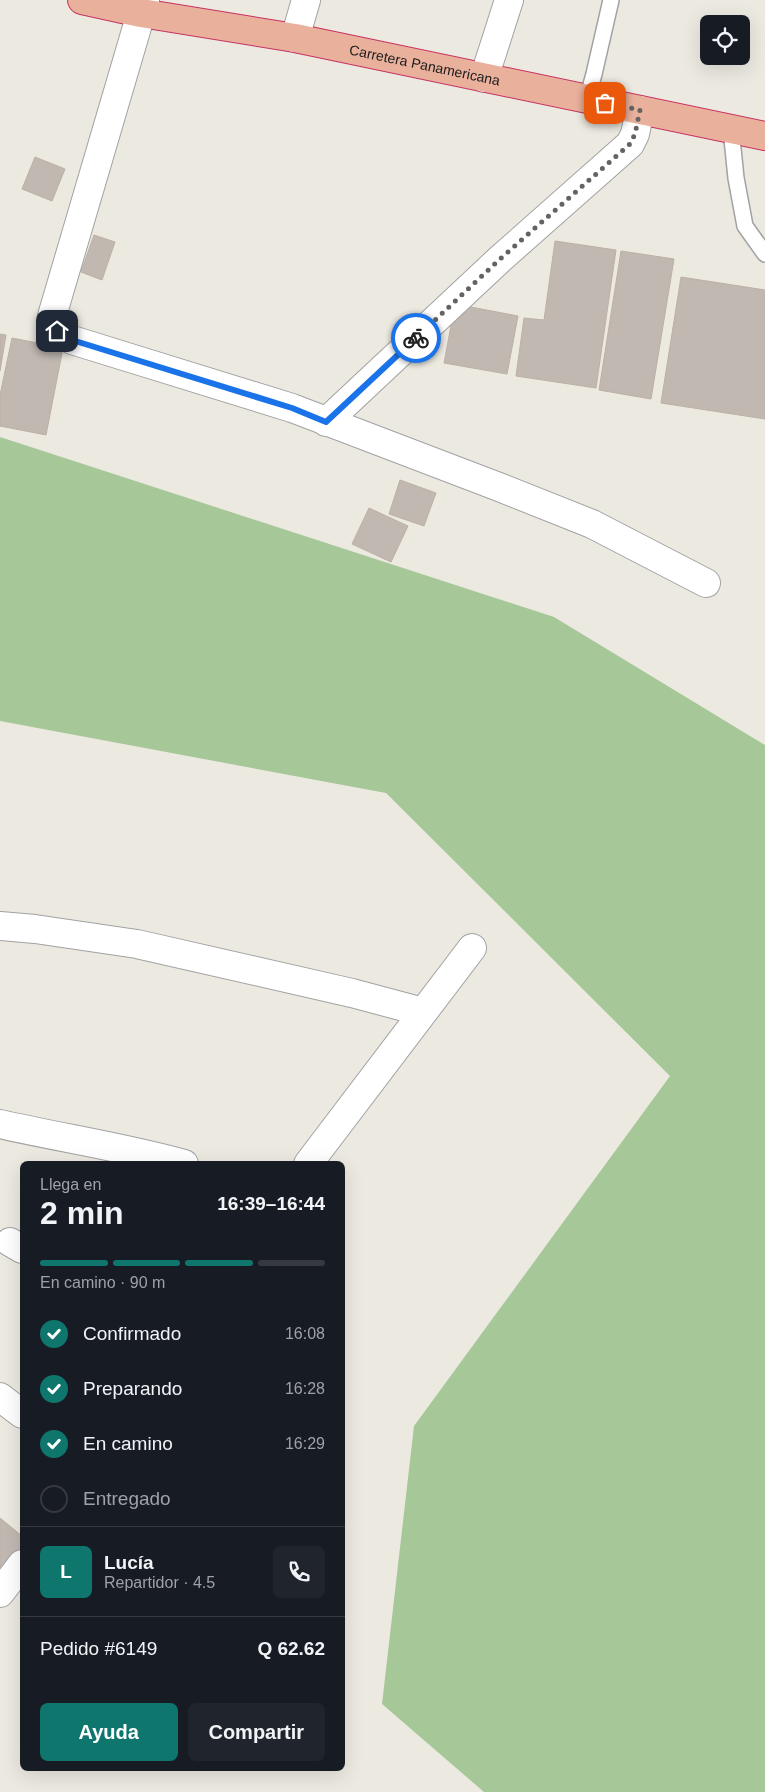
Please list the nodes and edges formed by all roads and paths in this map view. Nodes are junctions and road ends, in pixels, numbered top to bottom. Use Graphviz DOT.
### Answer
graph roads {
  1 [pos="82,0"];
  2 [pos="306,0"];
  3 [pos="508,0"];
  4 [pos="611,0"];
  5 [pos="143,6"];
  6 [pos="295,38"];
  7 [pos="484,78"];
  8 [pos="587,99"];
  9 [pos="640,110"];
  10 [pos="731,129"];
  11 [pos="765,136"];
  12 [pos="765,254"];
  13 [pos="326,422"];
  14 [pos="706,583"];
  15 [pos="0,926"];
  16 [pos="472,948"];
  17 [pos="423,1012"];
  18 [pos="0,1124"];
  19 [pos="173,1161"];
  20 [pos="310,1161"];
  21 [pos="0,1397"];
  22 [pos="20,1412"];
  23 [pos="20,1567"];
  24 [pos="0,1593"];
  1 -- 5 [label="highway, Carretera Panamericana"];
  2 -- 6 [label="street"];
  3 -- 7 [label="street"];
  4 -- 8 [label="lane"];
  5 -- 6 [label="highway, Carretera Panamericana"];
  5 -- 13 [label="street"];
  6 -- 7 [label="highway, Carretera Panamericana"];
  7 -- 8 [label="highway, Carretera Panamericana"];
  8 -- 9 [label="highway, Carretera Panamericana"];
  9 -- 10 [label="highway, Carretera Panamericana"];
  9 -- 13 [label="street"];
  10 -- 11 [label="highway, Carretera Panamericana"];
  10 -- 12 [label="lane"];
  13 -- 14 [label="street"];
  15 -- 17 [label="street"];
  16 -- 17 [label="street"];
  17 -- 20 [label="street"];
  18 -- 19 [label="street"];
  21 -- 22 [label="street"];
  23 -- 24 [label="street"];
}
